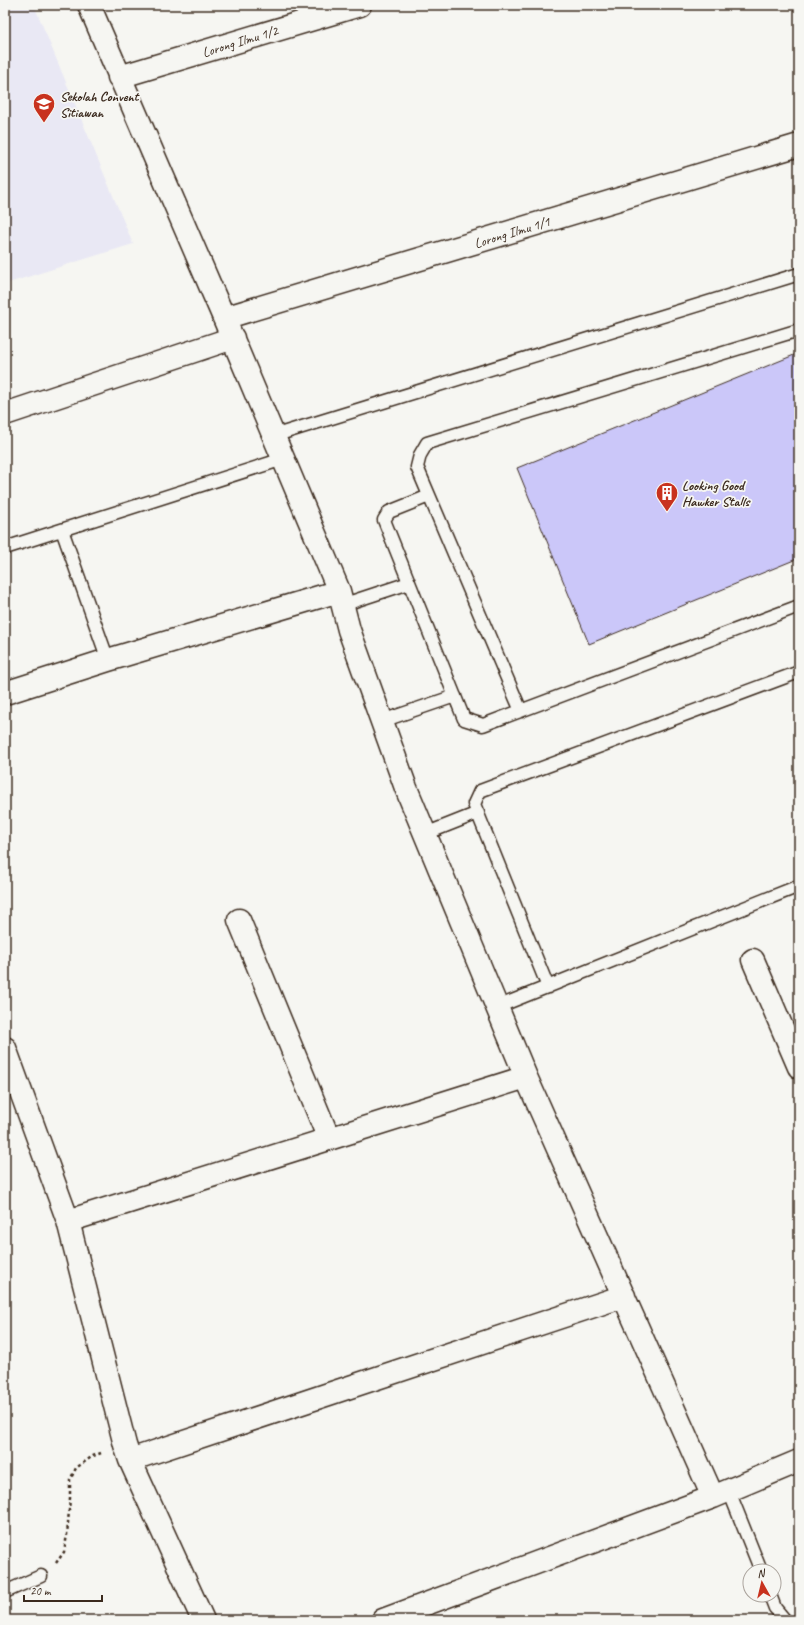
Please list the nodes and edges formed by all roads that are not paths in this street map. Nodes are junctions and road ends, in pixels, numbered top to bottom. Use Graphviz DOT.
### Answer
graph roads {
  1 [pos="89,5"];
  2 [pos="360,5"];
  3 [pos="119,77"];
  4 [pos="799,145"];
  5 [pos="799,274"];
  6 [pos="224,318"];
  7 [pos="799,330"];
  8 [pos="233,338"];
  9 [pos="5,414"];
  10 [pos="273,436"];
  11 [pos="283,459"];
  12 [pos="429,496"];
  13 [pos="62,530"];
  14 [pos="5,548"];
  15 [pos="410,583"];
  16 [pos="340,598"];
  17 [pos="799,606"];
  18 [pos="108,660"];
  19 [pos="799,672"];
  20 [pos="5,693"];
  21 [pos="455,696"];
  22 [pos="521,711"];
  23 [pos="382,721"];
  24 [pos="478,813"];
  25 [pos="426,834"];
  26 [pos="799,886"];
  27 [pos="239,920"];
  28 [pos="753,960"];
  29 [pos="548,987"];
  30 [pos="497,1007"];
  31 [pos="793,1034"];
  32 [pos="5,1048"];
  33 [pos="799,1067"];
  34 [pos="526,1077"];
  35 [pos="329,1138"];
  36 [pos="68,1221"];
  37 [pos="624,1296"];
  38 [pos="127,1453"];
  39 [pos="799,1461"];
  40 [pos="721,1494"];
  41 [pos="757,1563"];
  42 [pos="41,1576"];
  43 [pos="5,1592"];
  44 [pos="773,1603"];
  45 [pos="203,1620"];
  46 [pos="383,1620"];
  47 [pos="785,1620"];
  1 -- 3 [label="street"];
  2 -- 3 [label="street, Lorong Ilmu 1/2"];
  3 -- 6 [label="street"];
  4 -- 6 [label="street, Lorong Ilmu 1/1"];
  5 -- 10 [label="lane"];
  6 -- 8 [label="street"];
  7 -- 12 [label="lane"];
  8 -- 9 [label="street"];
  8 -- 10 [label="street"];
  10 -- 11 [label="street"];
  11 -- 13 [label="lane"];
  11 -- 16 [label="street"];
  12 -- 15 [label="lane"];
  12 -- 22 [label="lane"];
  13 -- 14 [label="lane"];
  13 -- 18 [label="lane"];
  15 -- 16 [label="lane"];
  15 -- 21 [label="lane"];
  16 -- 18 [label="street"];
  16 -- 23 [label="street"];
  17 -- 22 [label="lane"];
  18 -- 20 [label="street"];
  19 -- 24 [label="lane"];
  21 -- 22 [label="lane"];
  21 -- 23 [label="lane"];
  23 -- 25 [label="street"];
  24 -- 25 [label="lane"];
  24 -- 29 [label="lane"];
  25 -- 30 [label="street"];
  26 -- 29 [label="lane"];
  27 -- 35 [label="street"];
  28 -- 31 [label="street"];
  29 -- 30 [label="lane"];
  30 -- 34 [label="street"];
  31 -- 33 [label="street"];
  32 -- 36 [label="street"];
  34 -- 35 [label="street"];
  34 -- 37 [label="street"];
  35 -- 36 [label="street"];
  36 -- 38 [label="street"];
  37 -- 38 [label="street"];
  37 -- 40 [label="street"];
  38 -- 45 [label="street"];
  39 -- 40 [label="street"];
  40 -- 41 [label="lane"];
  40 -- 46 [label="street"];
  42 -- 43 [label="lane"];
  44 -- 47 [label="lane"];
}
